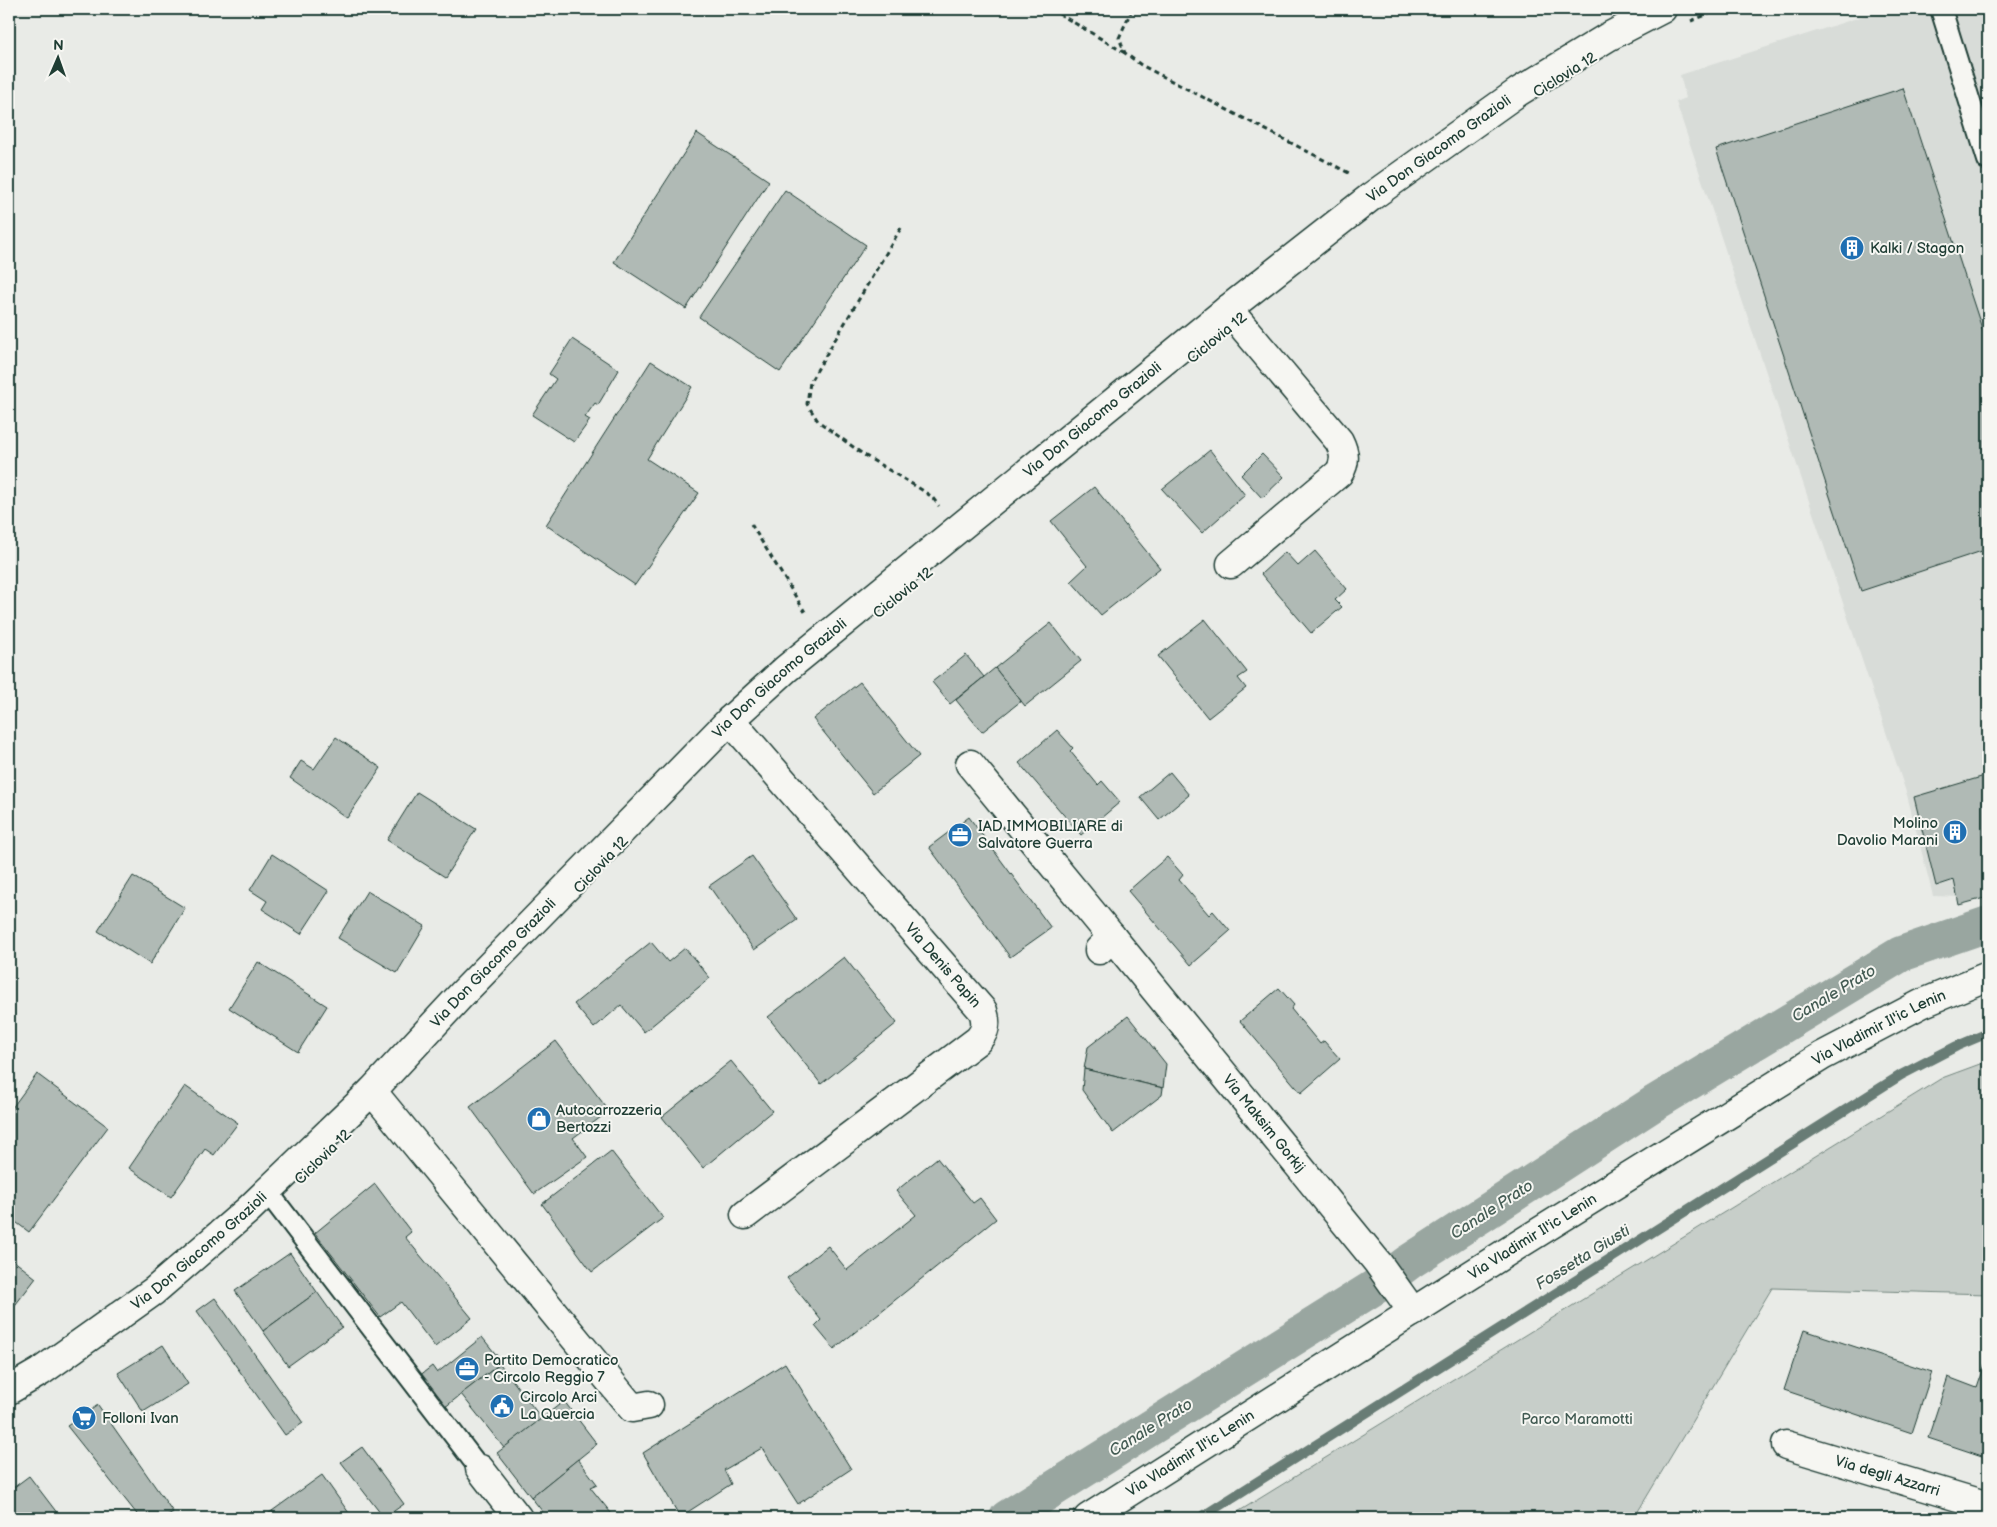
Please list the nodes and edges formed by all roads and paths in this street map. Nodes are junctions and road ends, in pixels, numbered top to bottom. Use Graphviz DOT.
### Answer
graph roads {
  1 [pos="1051,9"];
  2 [pos="1132,9"];
  3 [pos="1662,9"];
  4 [pos="1721,9"];
  5 [pos="1941,9"];
  6 [pos="1685,23"];
  7 [pos="1126,53"];
  8 [pos="1988,160"];
  9 [pos="1381,190"];
  10 [pos="901,228"];
  11 [pos="1228,309"];
  12 [pos="752,524"];
  13 [pos="957,530"];
  14 [pos="1231,564"];
  15 [pos="822,640"];
  16 [pos="730,720"];
  17 [pos="970,764"];
  18 [pos="1988,976"];
  19 [pos="372,1091"];
  20 [pos="267,1192"];
  21 [pos="745,1215"];
  22 [pos="1413,1312"];
  23 [pos="9,1390"];
  24 [pos="650,1405"];
  25 [pos="1786,1445"];
  26 [pos="480,1469"];
  27 [pos="1988,1506"];
  28 [pos="518,1518"];
  29 [pos="1088,1518"];
  1 -- 7 [label="path"];
  2 -- 7 [label="path"];
  3 -- 9 [label="street, Via Don Giacomo Grazioli"];
  4 -- 6 [label="path"];
  5 -- 8 [label="lane"];
  7 -- 9 [label="path"];
  9 -- 11 [label="street, Via Don Giacomo Grazioli"];
  10 -- 13 [label="path"];
  11 -- 13 [label="street, Via Don Giacomo Grazioli"];
  11 -- 14 [label="street"];
  12 -- 15 [label="path"];
  13 -- 15 [label="street, Via Don Giacomo Grazioli"];
  15 -- 16 [label="street, Via Don Giacomo Grazioli"];
  16 -- 19 [label="street, Via Don Giacomo Grazioli"];
  16 -- 21 [label="street, Via Denis Papin"];
  17 -- 22 [label="street, Via Maksim Gorkij"];
  18 -- 22 [label="street, Via Vladimir Il'ic Lenin"];
  19 -- 20 [label="street, Via Don Giacomo Grazioli"];
  19 -- 24 [label="street"];
  20 -- 23 [label="street, Via Don Giacomo Grazioli"];
  20 -- 26 [label="lane"];
  22 -- 29 [label="street, Via Vladimir Il'ic Lenin"];
  25 -- 27 [label="street, Via degli Azzarri"];
  26 -- 28 [label="street"];
}
